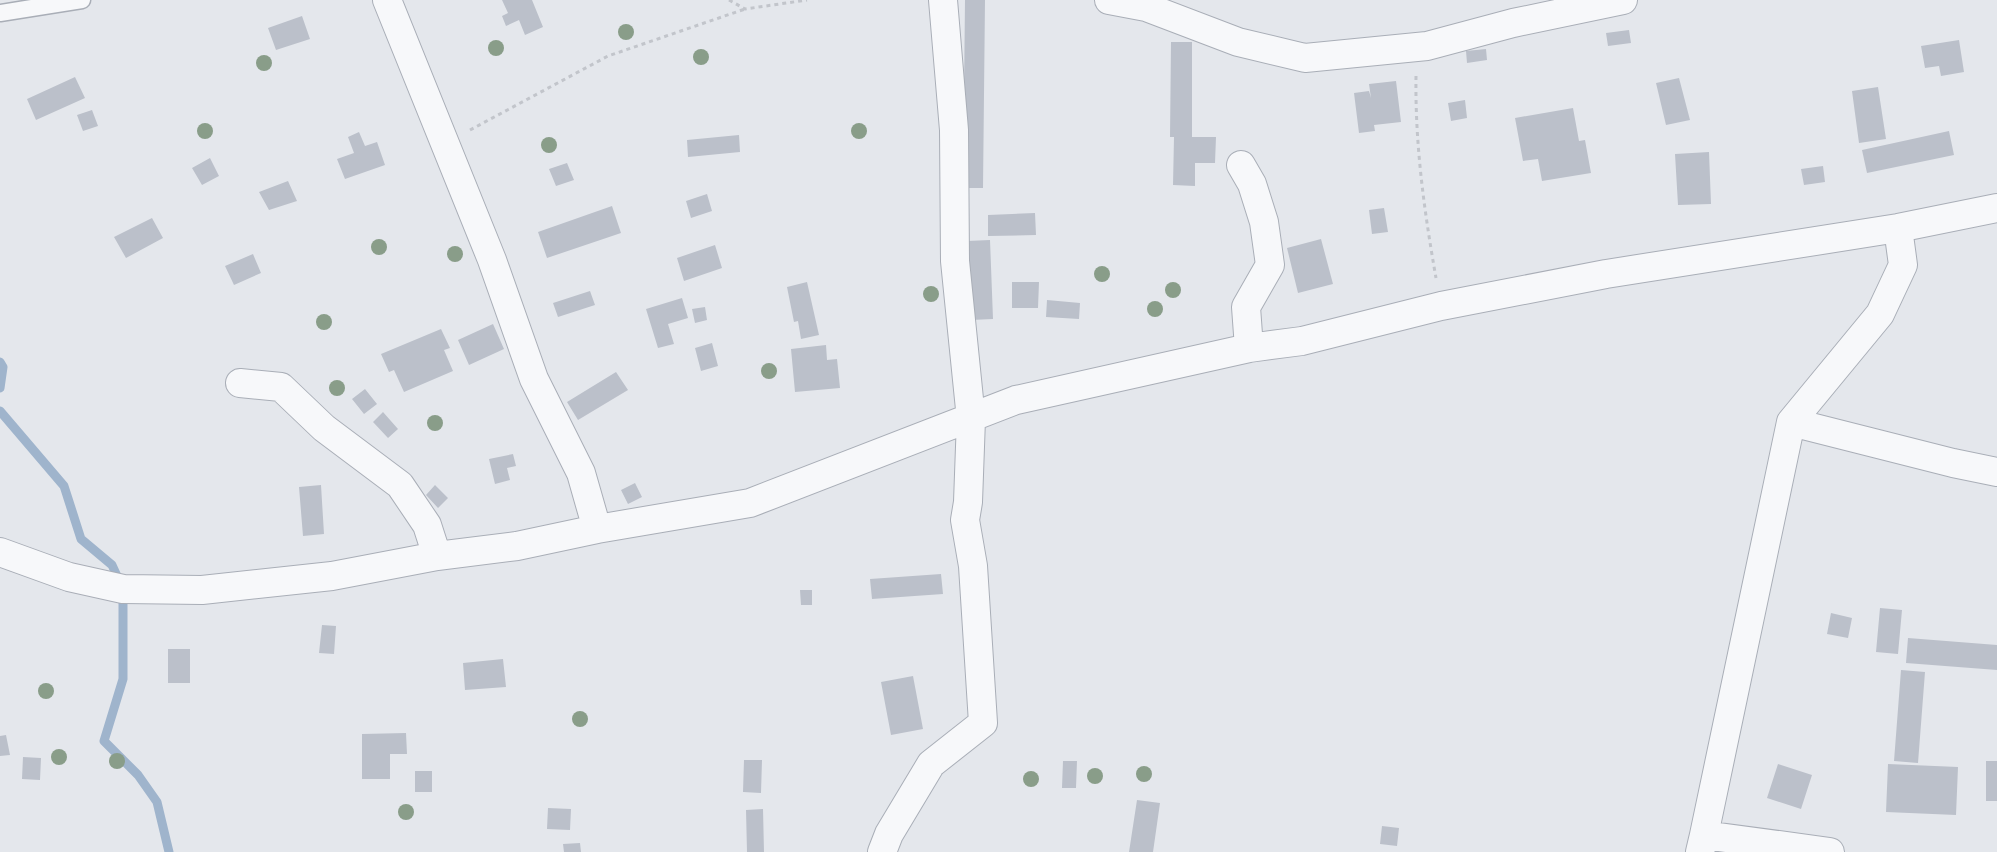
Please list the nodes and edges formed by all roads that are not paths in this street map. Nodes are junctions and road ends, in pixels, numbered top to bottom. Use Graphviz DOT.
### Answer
graph roads {
  1 [pos="82,0"];
  2 [pos="387,0"];
  3 [pos="943,0"];
  4 [pos="1109,0"];
  5 [pos="1623,0"];
  6 [pos="0,13"];
  7 [pos="1241,165"];
  8 [pos="1997,208"];
  9 [pos="1898,228"];
  10 [pos="1249,348"];
  11 [pos="240,383"];
  12 [pos="971,419"];
  13 [pos="1791,422"];
  14 [pos="1997,472"];
  15 [pos="597,529"];
  16 [pos="0,552"];
  17 [pos="437,556"];
  18 [pos="1702,844"];
  19 [pos="888,846"];
  20 [pos="1830,852"];
  1 -- 6 [label="lane"];
  2 -- 15 [label="street"];
  3 -- 12 [label="street"];
  4 -- 5 [label="street"];
  7 -- 10 [label="street"];
  8 -- 9 [label="street"];
  9 -- 10 [label="street"];
  9 -- 13 [label="street"];
  10 -- 12 [label="street"];
  11 -- 17 [label="street"];
  12 -- 15 [label="street"];
  12 -- 19 [label="street"];
  13 -- 14 [label="street"];
  13 -- 18 [label="street"];
  15 -- 17 [label="street"];
  16 -- 17 [label="street"];
  18 -- 20 [label="street"];
}
